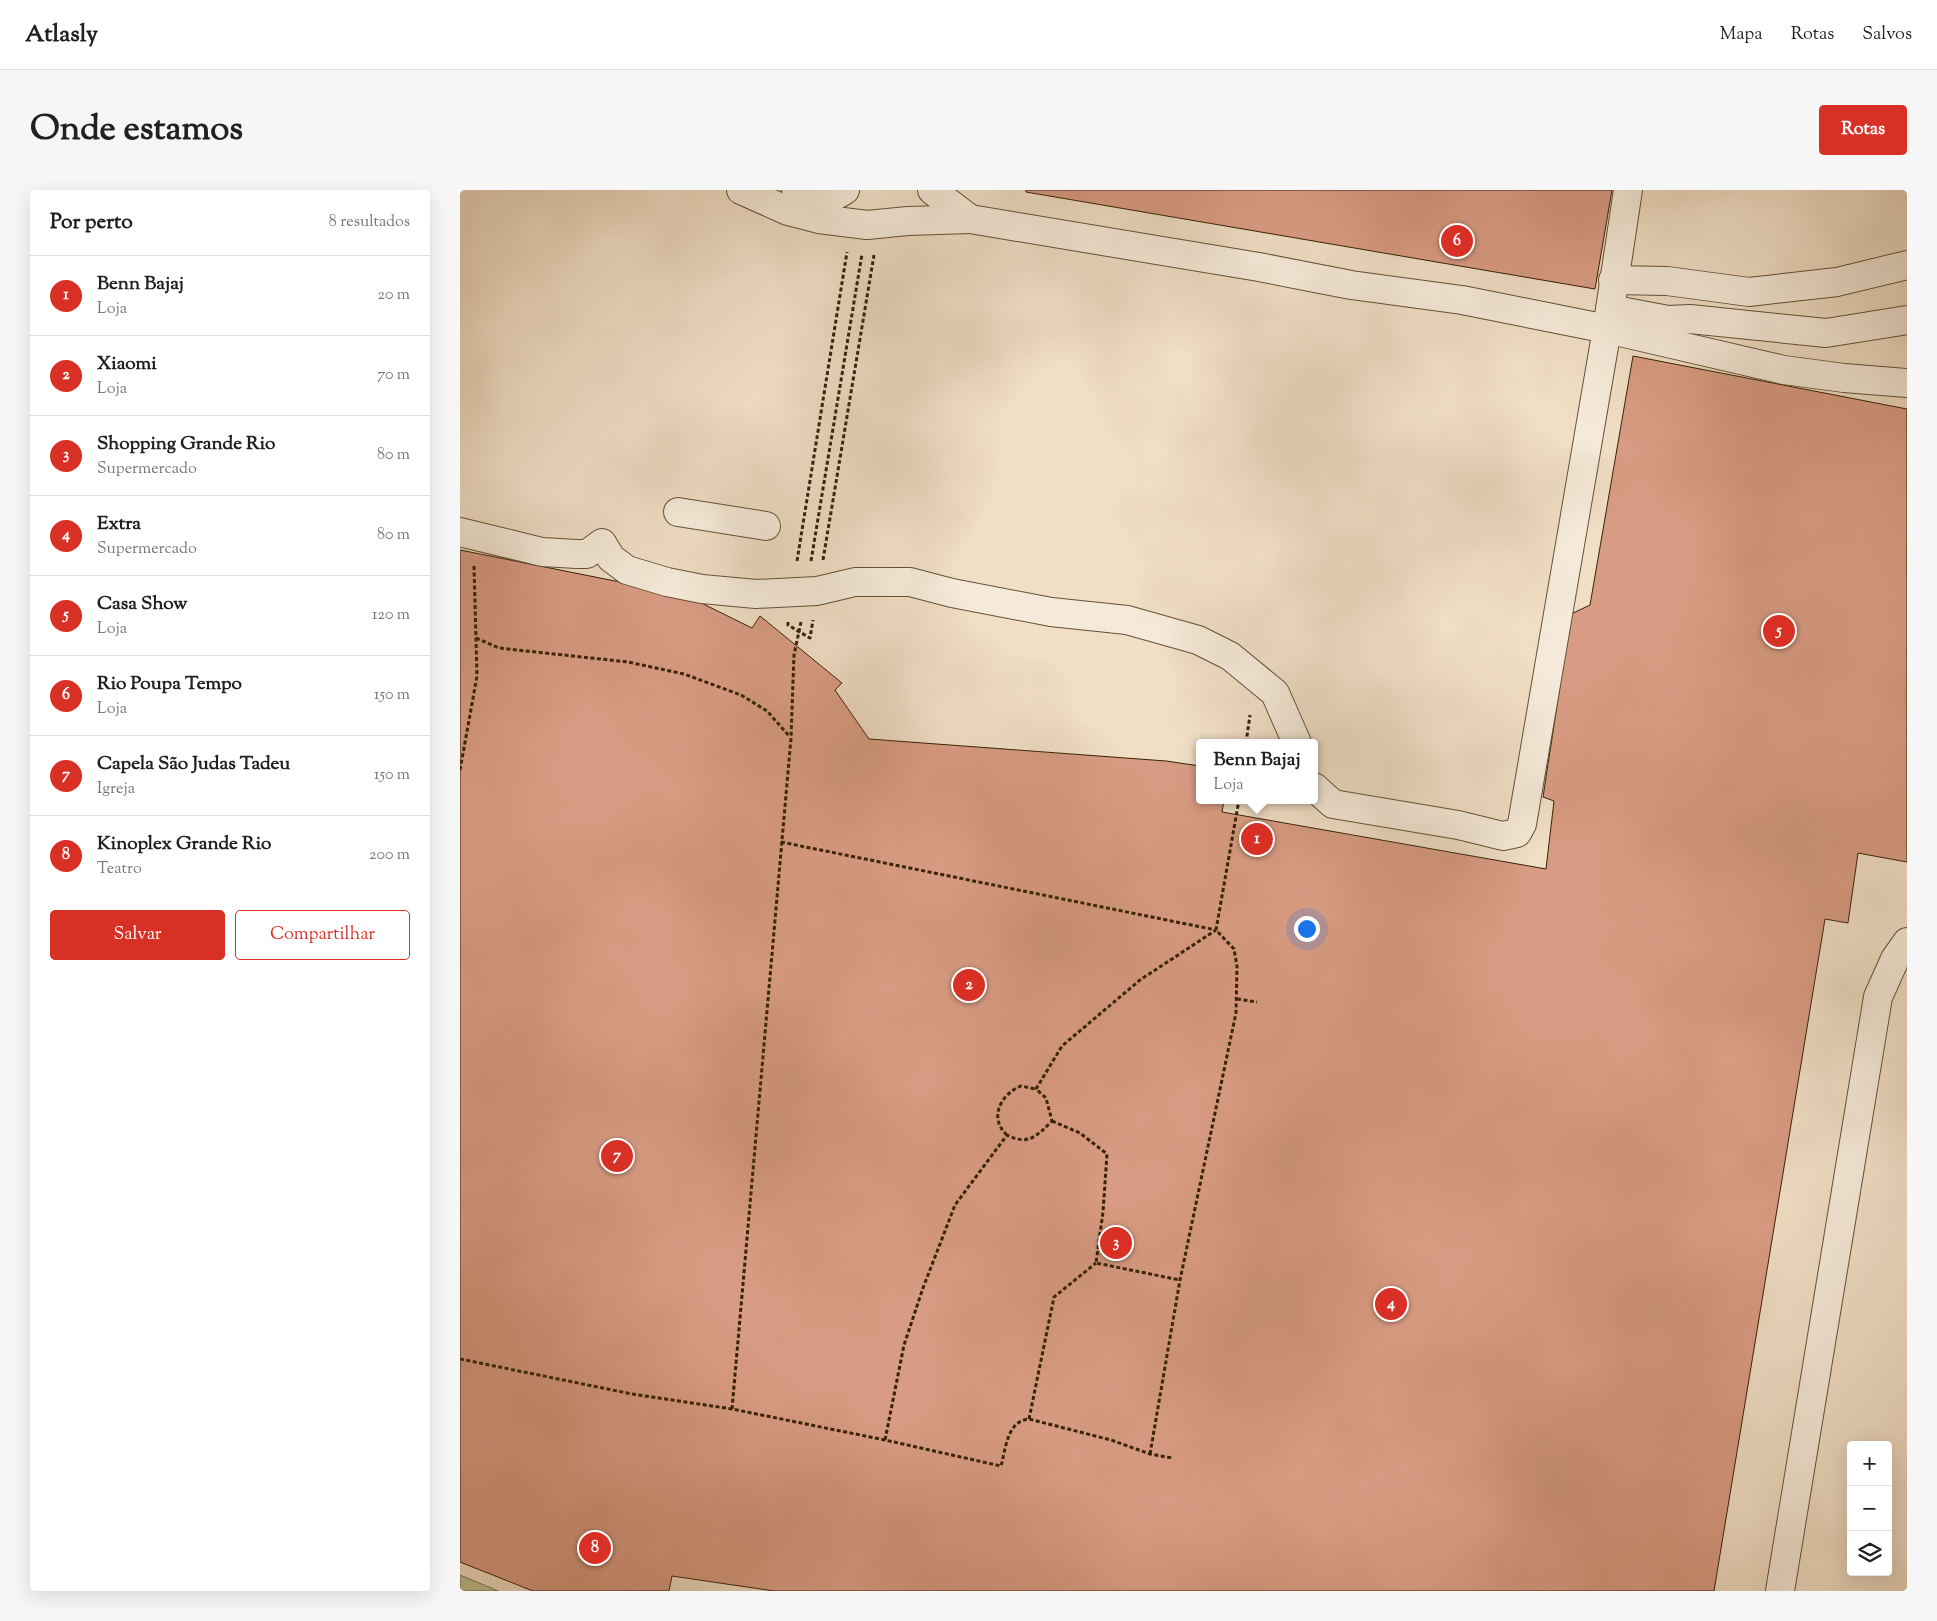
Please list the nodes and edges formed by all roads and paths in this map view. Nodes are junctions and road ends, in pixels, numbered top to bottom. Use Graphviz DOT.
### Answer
graph roads {
  1 [pos="741,190"];
  2 [pos="796,190"];
  3 [pos="845,190"];
  4 [pos="932,190"];
  5 [pos="1628,190"];
  6 [pos="970,219"];
  7 [pos="869,224"];
  8 [pos="1907,265"];
  9 [pos="1613,280"];
  10 [pos="1609,319"];
  11 [pos="1907,320"];
  12 [pos="1907,383"];
  13 [pos="678,512"];
  14 [pos="766,526"];
  15 [pos="466,534"];
  16 [pos="805,591"];
  17 [pos="800,632"];
  18 [pos="476,638"];
  19 [pos="790,738"];
  20 [pos="1295,739"];
  21 [pos="460,770"];
  22 [pos="1318,791"];
  23 [pos="1238,804"];
  24 [pos="781,842"];
  25 [pos="1216,930"];
  26 [pos="1907,942"];
  27 [pos="1237,998"];
  28 [pos="1257,1002"];
  29 [pos="1036,1089"];
  30 [pos="1052,1121"];
  31 [pos="1007,1135"];
  32 [pos="1096,1263"];
  33 [pos="1180,1280"];
  34 [pos="460,1359"];
  35 [pos="732,1409"];
  36 [pos="1029,1419"];
  37 [pos="885,1440"];
  38 [pos="1150,1454"];
  39 [pos="1172,1458"];
  40 [pos="1780,1591"];
  1 -- 7 [label="lane"];
  2 -- 3 [label="lane"];
  4 -- 6 [label="lane"];
  5 -- 9 [label="lane"];
  6 -- 7 [label="lane"];
  6 -- 10 [label="lane"];
  7 -- 16 [label="path"];
  7 -- 16 [label="path"];
  7 -- 16 [label="path"];
  8 -- 9 [label="lane"];
  9 -- 10 [label="lane"];
  10 -- 11 [label="lane"];
  10 -- 12 [label="lane"];
  10 -- 22 [label="lane"];
  13 -- 14 [label="lane"];
  15 -- 16 [label="lane"];
  15 -- 18 [label="path"];
  16 -- 17 [label="path"];
  16 -- 17 [label="path"];
  16 -- 17 [label="path"];
  16 -- 20 [label="lane"];
  17 -- 19 [label="path"];
  18 -- 19 [label="path"];
  18 -- 21 [label="path"];
  19 -- 24 [label="path"];
  23 -- 25 [label="path"];
  24 -- 25 [label="path"];
  24 -- 35 [label="path"];
  25 -- 27 [label="path"];
  25 -- 29 [label="path"];
  26 -- 40 [label="lane"];
  27 -- 28 [label="path"];
  27 -- 33 [label="path"];
  29 -- 30 [label="path"];
  29 -- 31 [label="path"];
  30 -- 31 [label="path"];
  30 -- 32 [label="path"];
  31 -- 37 [label="path"];
  32 -- 33 [label="path"];
  32 -- 36 [label="path"];
  33 -- 38 [label="path"];
  34 -- 35 [label="path"];
  35 -- 37 [label="path"];
  36 -- 37 [label="path"];
  36 -- 38 [label="path"];
  38 -- 39 [label="path"];
}
